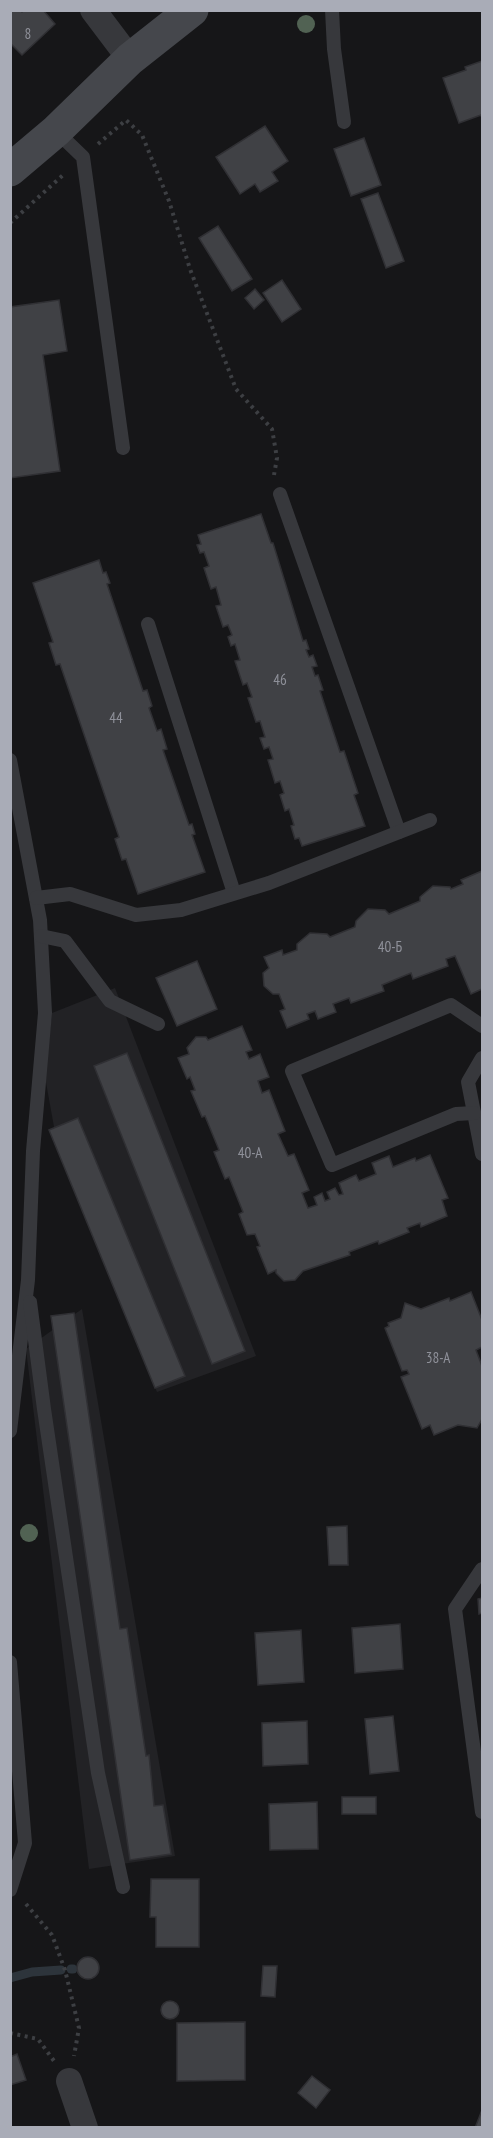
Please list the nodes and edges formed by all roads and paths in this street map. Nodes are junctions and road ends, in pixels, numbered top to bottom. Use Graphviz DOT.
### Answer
graph roads {
  1 [pos="93,10"];
  2 [pos="192,10"];
  3 [pos="332,10"];
  4 [pos="130,59"];
  5 [pos="126,120"];
  6 [pos="344,122"];
  7 [pos="56,130"];
  8 [pos="10,170"];
  9 [pos="123,448"];
  10 [pos="280,494"];
  11 [pos="148,624"];
  12 [pos="10,759"];
  13 [pos="430,820"];
  14 [pos="399,832"];
  15 [pos="234,893"];
  16 [pos="36,898"];
  17 [pos="41,936"];
  18 [pos="158,1024"];
  19 [pos="483,1026"];
  20 [pos="483,1058"];
  21 [pos="474,1113"];
  22 [pos="483,1154"];
  23 [pos="28,1280"];
  24 [pos="10,1431"];
  25 [pos="483,1569"];
  26 [pos="10,1662"];
  27 [pos="482,1812"];
  28 [pos="123,1887"];
  29 [pos="11,1889"];
  30 [pos="10,2033"];
  31 [pos="69,2081"];
  32 [pos="85,2127"];
  1 -- 4 [label="street"];
  2 -- 4 [label="street"];
  3 -- 6 [label="lane"];
  4 -- 7 [label="street"];
  5 -- 10 [label="path"];
  7 -- 8 [label="street"];
  7 -- 9 [label="lane"];
  10 -- 14 [label="lane"];
  11 -- 15 [label="lane"];
  12 -- 16 [label="lane"];
  13 -- 14 [label="lane"];
  14 -- 15 [label="lane"];
  15 -- 16 [label="lane"];
  16 -- 17 [label="lane"];
  17 -- 18 [label="lane"];
  17 -- 23 [label="lane"];
  19 -- 21 [label="lane"];
  20 -- 21 [label="lane"];
  21 -- 22 [label="lane"];
  23 -- 24 [label="lane"];
  23 -- 28 [label="lane"];
  25 -- 27 [label="lane"];
  26 -- 29 [label="lane"];
  29 -- 31 [label="path"];
  30 -- 31 [label="path"];
  31 -- 32 [label="street"];
}
